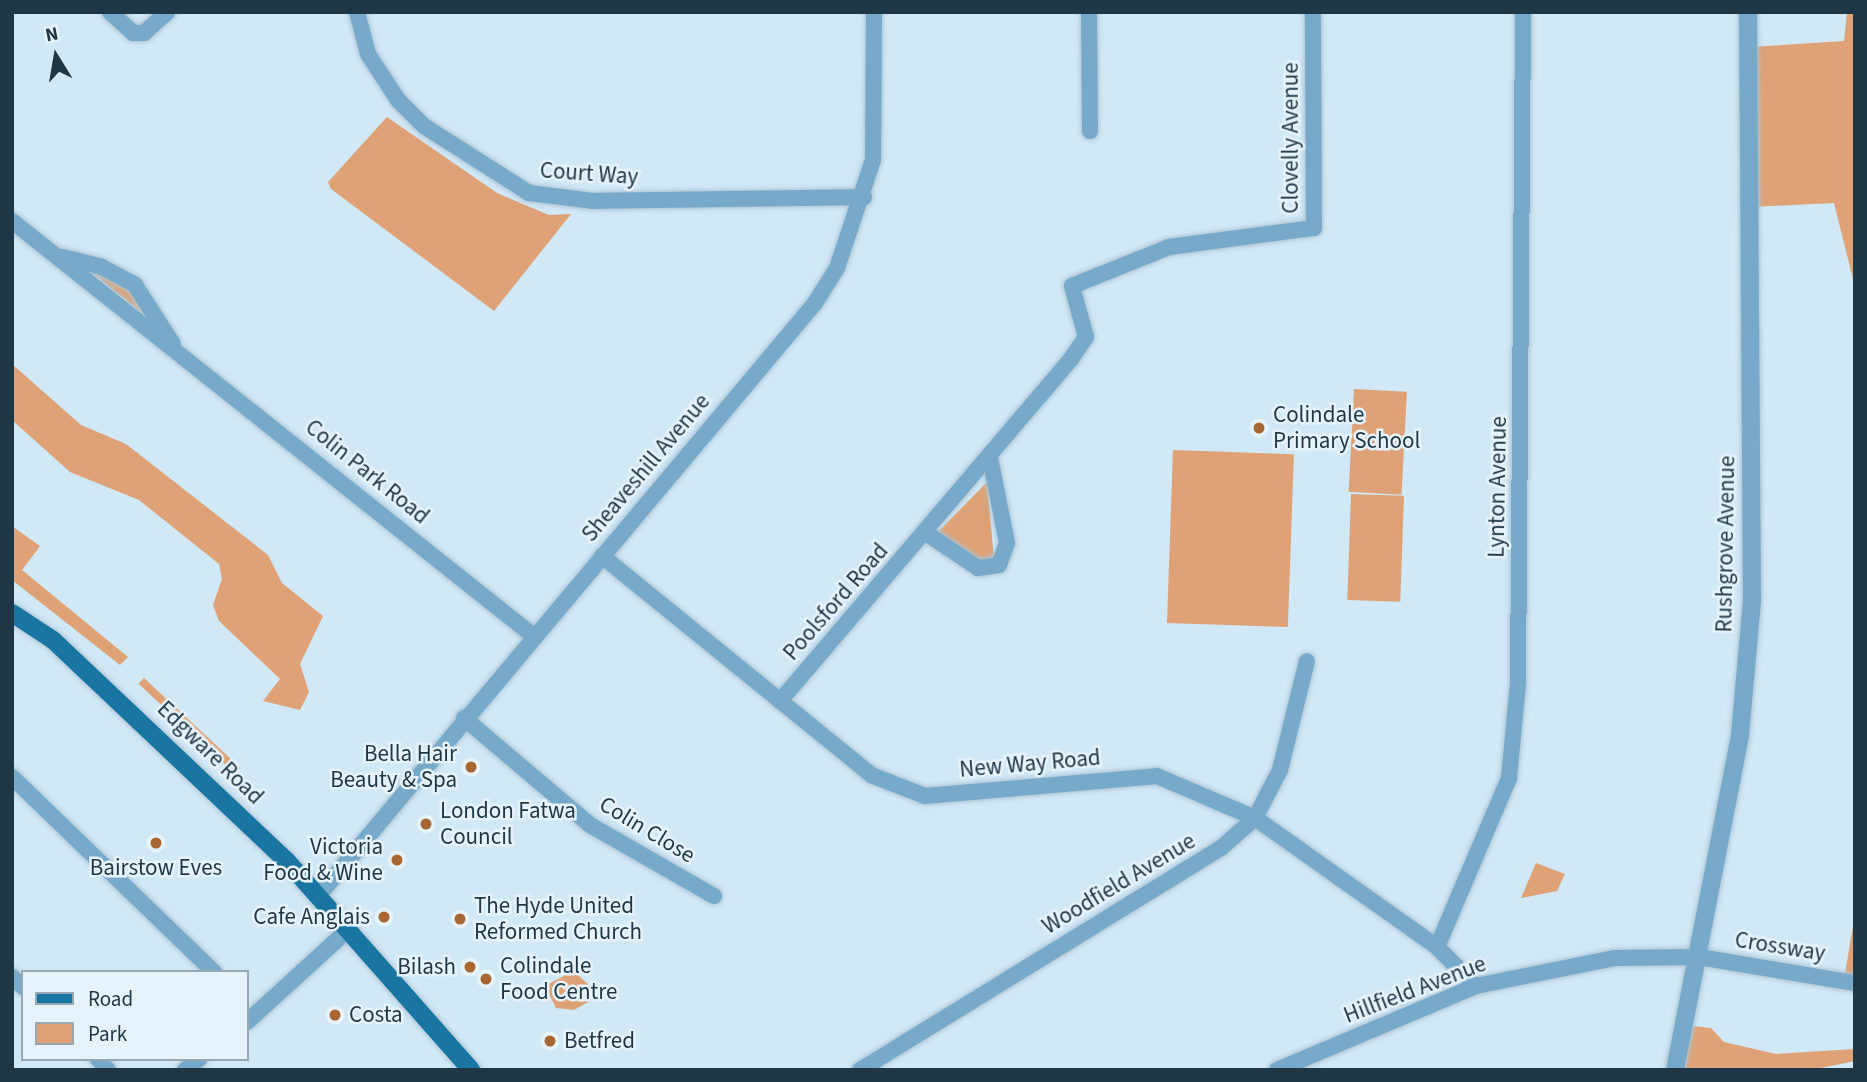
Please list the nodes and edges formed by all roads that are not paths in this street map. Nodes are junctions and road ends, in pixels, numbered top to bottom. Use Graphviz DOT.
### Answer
graph roads {
  1 [pos="110,12"];
  2 [pos="167,12"];
  3 [pos="357,12"];
  4 [pos="874,12"];
  5 [pos="1089,12"];
  6 [pos="1313,12"];
  7 [pos="1523,12"];
  8 [pos="1748,12"];
  9 [pos="1090,131"];
  10 [pos="864,197"];
  11 [pos="12,221"];
  12 [pos="60,257"];
  13 [pos="174,346"];
  14 [pos="1071,359"];
  15 [pos="990,458"];
  16 [pos="926,533"];
  17 [pos="602,556"];
  18 [pos="12,613"];
  19 [pos="531,634"];
  20 [pos="1307,661"];
  21 [pos="780,701"];
  22 [pos="464,718"];
  23 [pos="12,777"];
  24 [pos="1255,818"];
  25 [pos="318,895"];
  26 [pos="714,896"];
  27 [pos="350,928"];
  28 [pos="1437,947"];
  29 [pos="1699,957"];
  30 [pos="212,970"];
  31 [pos="1855,983"];
  32 [pos="1476,986"];
  33 [pos="250,1012"];
  34 [pos="471,1070"];
  35 [pos="860,1070"];
  36 [pos="1277,1070"];
  37 [pos="1675,1070"];
  1 -- 2 [label="street"];
  3 -- 10 [label="street, Court Way"];
  4 -- 10 [label="street, Sheaveshill Avenue"];
  5 -- 9 [label="street"];
  6 -- 14 [label="street, Clovelly Avenue"];
  7 -- 28 [label="street, Lynton Avenue"];
  8 -- 29 [label="street, Rushgrove Avenue"];
  10 -- 17 [label="street, Sheaveshill Avenue"];
  11 -- 12 [label="street, Colin Park Road"];
  12 -- 13 [label="street, Colin Park Road"];
  12 -- 13 [label="street, Colin Park Road"];
  13 -- 19 [label="street, Colin Park Road"];
  14 -- 15 [label="street, Poolsford Road"];
  15 -- 16 [label="street, Poolsford Road"];
  15 -- 16 [label="street"];
  16 -- 21 [label="street, Poolsford Road"];
  17 -- 19 [label="street, Sheaveshill Avenue"];
  17 -- 21 [label="street, New Way Road"];
  18 -- 25 [label="main road, Edgware Road"];
  19 -- 22 [label="street, Sheaveshill Avenue"];
  20 -- 24 [label="street, Woodfield Avenue"];
  21 -- 24 [label="street, New Way Road"];
  22 -- 25 [label="street, Sheaveshill Avenue"];
  22 -- 26 [label="street, Colin Close"];
  23 -- 30 [label="street"];
  24 -- 28 [label="street, New Way Road"];
  24 -- 35 [label="street, Woodfield Avenue"];
  25 -- 27 [label="main road, Edgware Road"];
  27 -- 33 [label="street"];
  27 -- 34 [label="main road, Edgware Road"];
  28 -- 32 [label="street, New Way Road"];
  29 -- 31 [label="street, Crossway"];
  29 -- 32 [label="street, Hillfield Avenue"];
  29 -- 37 [label="street, Rushgrove Avenue"];
  32 -- 36 [label="street, Hillfield Avenue"];
}
